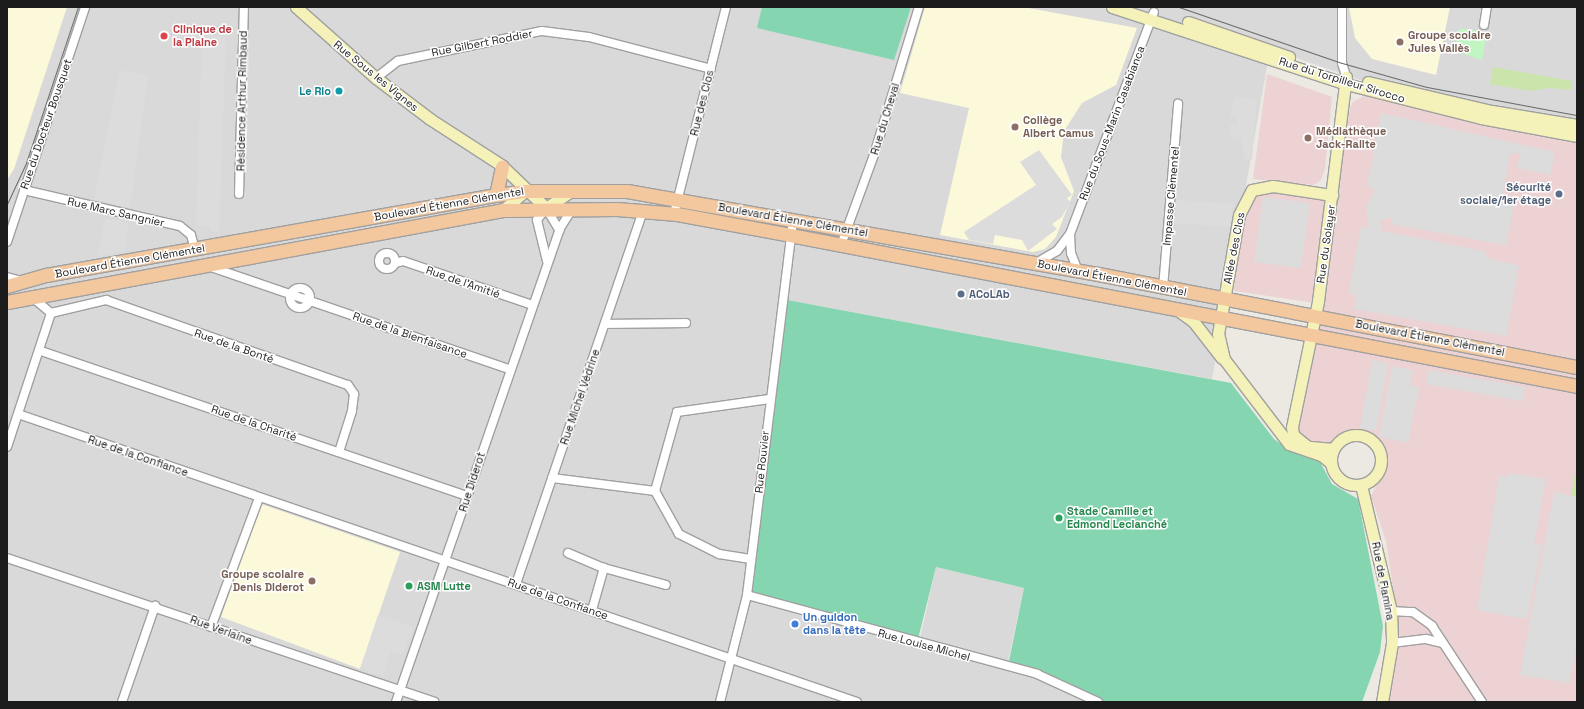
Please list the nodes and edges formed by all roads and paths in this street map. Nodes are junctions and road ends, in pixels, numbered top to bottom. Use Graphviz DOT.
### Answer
graph roads {
  1 [pos="85,7"];
  2 [pos="244,7"];
  3 [pos="296,7"];
  4 [pos="726,7"];
  5 [pos="919,7"];
  6 [pos="1112,7"];
  7 [pos="1135,7"];
  8 [pos="1342,7"];
  9 [pos="1488,7"];
  10 [pos="1152,15"];
  11 [pos="1484,26"];
  12 [pos="711,69"];
  13 [pos="376,78"];
  14 [pos="1346,80"];
  15 [pos="1178,104"];
  16 [pos="1577,125"];
  17 [pos="1577,136"];
  18 [pos="502,167"];
  19 [pos="24,190"];
  20 [pos="525,191"];
  21 [pos="570,192"];
  22 [pos="239,194"];
  23 [pos="496,195"];
  24 [pos="1332,195"];
  25 [pos="678,198"];
  26 [pos="546,208"];
  27 [pos="573,208"];
  28 [pos="503,210"];
  29 [pos="642,210"];
  30 [pos="674,214"];
  31 [pos="793,220"];
  32 [pos="558,230"];
  33 [pos="844,230"];
  34 [pos="1070,234"];
  35 [pos="790,235"];
  36 [pos="7,242"];
  37 [pos="841,244"];
  38 [pos="195,250"];
  39 [pos="547,261"];
  40 [pos="395,262"];
  41 [pos="1036,263"];
  42 [pos="204,265"];
  43 [pos="1078,271"];
  44 [pos="7,276"];
  45 [pos="21,281"];
  46 [pos="7,286"];
  47 [pos="1164,288"];
  48 [pos="32,297"];
  49 [pos="1224,300"];
  50 [pos="7,302"];
  51 [pos="532,306"];
  52 [pos="1175,309"];
  53 [pos="51,312"];
  54 [pos="1314,316"];
  55 [pos="1220,317"];
  56 [pos="686,323"];
  57 [pos="605,324"];
  58 [pos="1310,334"];
  59 [pos="41,351"];
  60 [pos="1224,359"];
  61 [pos="1577,367"];
  62 [pos="509,369"];
  63 [pos="1577,386"];
  64 [pos="770,399"];
  65 [pos="18,414"];
  66 [pos="1267,414"];
  67 [pos="1293,420"];
  68 [pos="7,447"];
  69 [pos="1333,449"];
  70 [pos="339,452"];
  71 [pos="1331,463"];
  72 [pos="552,478"];
  73 [pos="1361,485"];
  74 [pos="655,491"];
  75 [pos="467,496"];
  76 [pos="259,498"];
  77 [pos="568,553"];
  78 [pos="7,558"];
  79 [pos="751,559"];
  80 [pos="445,560"];
  81 [pos="604,568"];
  82 [pos="516,584"];
  83 [pos="666,585"];
  84 [pos="747,595"];
  85 [pos="155,606"];
  86 [pos="592,610"];
  87 [pos="1391,611"];
  88 [pos="211,627"];
  89 [pos="1392,643"];
  90 [pos="1442,643"];
  91 [pos="732,658"];
  92 [pos="400,690"];
  93 [pos="122,702"];
  94 [pos="396,702"];
  95 [pos="434,702"];
  96 [pos="720,702"];
  97 [pos="856,702"];
  98 [pos="1098,702"];
  99 [pos="1382,702"];
  100 [pos="1482,702"];
  1 -- 19 [label="street, Rue du Docteur Bousquet"];
  2 -- 22 [label="street, Résidence Arthur Rimbaud"];
  3 -- 13 [label="street, Rue Sous les Vignes"];
  4 -- 12 [label="street, Rue des Clos"];
  5 -- 33 [label="street, Rue du Cheval"];
  6 -- 10 [label="street, Rue du Torpilleur Sirocco"];
  7 -- 10 [label="street, Rue du Torpilleur Sirocco"];
  8 -- 14 [label="street, Rue du Solayer"];
  9 -- 11 [label="street"];
  10 -- 14 [label="street, Rue du Torpilleur Sirocco"];
  10 -- 34 [label="street, Rue du Sous-Marin Casabianca"];
  12 -- 13 [label="street, Rue Gilbert Roddier"];
  12 -- 25 [label="street, Rue des Clos"];
  13 -- 18 [label="street, Rue Sous les Vignes"];
  14 -- 16 [label="street, Rue du Torpilleur Sirocco"];
  14 -- 17 [label="street, Rue du Torpilleur Sirocco"];
  14 -- 24 [label="street, Rue du Solayer"];
  15 -- 47 [label="street, Impasse Clémentel"];
  18 -- 20 [label="street"];
  18 -- 23 [label="main road"];
  19 -- 36 [label="street, Rue du Docteur Bousquet"];
  19 -- 38 [label="street, Rue Marc Sangnier"];
  20 -- 21 [label="main road, Boulevard Étienne Clémentel"];
  20 -- 23 [label="main road, Boulevard Étienne Clémentel"];
  20 -- 26 [label="street"];
  20 -- 28 [label="street"];
  21 -- 25 [label="main road, Boulevard Étienne Clémentel"];
  21 -- 26 [label="street"];
  23 -- 38 [label="main road, Boulevard Étienne Clémentel"];
  24 -- 49 [label="street, Allée des Clos"];
  24 -- 54 [label="street, Rue du Solayer"];
  25 -- 30 [label="street, Rue des Clos"];
  25 -- 31 [label="main road, Boulevard Étienne Clémentel"];
  26 -- 27 [label="main road, Boulevard Étienne Clémentel"];
  26 -- 28 [label="main road, Boulevard Étienne Clémentel"];
  26 -- 32 [label="street"];
  26 -- 39 [label="street"];
  27 -- 29 [label="main road, Boulevard Étienne Clémentel"];
  27 -- 32 [label="street, Rue Diderot"];
  28 -- 42 [label="main road, Boulevard Étienne Clémentel"];
  29 -- 30 [label="main road, Boulevard Étienne Clémentel"];
  29 -- 57 [label="street, Rue Michel Védrine"];
  30 -- 35 [label="main road, Boulevard Étienne Clémentel"];
  31 -- 33 [label="main road, Boulevard Étienne Clémentel"];
  31 -- 35 [label="street, Rue Rouvier"];
  32 -- 39 [label="street, Rue Diderot"];
  33 -- 37 [label="street, Rue du Cheval"];
  33 -- 41 [label="main road, Boulevard Étienne Clémentel"];
  34 -- 41 [label="street, Rue du Sous-Marin Casabianca"];
  34 -- 43 [label="street, Rue du Sous-Marin Casabianca"];
  35 -- 37 [label="main road, Boulevard Étienne Clémentel"];
  35 -- 64 [label="street, Rue Rouvier"];
  37 -- 52 [label="main road, Boulevard Étienne Clémentel"];
  38 -- 45 [label="main road, Boulevard Étienne Clémentel"];
  39 -- 51 [label="street, Rue Diderot"];
  40 -- 51 [label="street, Rue de l'Amitié"];
  41 -- 43 [label="main road, Boulevard Étienne Clémentel"];
  42 -- 48 [label="main road, Boulevard Étienne Clémentel"];
  42 -- 62 [label="street, Rue de la Bienfaisance"];
  43 -- 47 [label="main road, Boulevard Étienne Clémentel"];
  44 -- 45 [label="street"];
  45 -- 46 [label="main road, Boulevard Étienne Clémentel"];
  47 -- 49 [label="main road, Boulevard Étienne Clémentel"];
  48 -- 50 [label="main road, Boulevard Étienne Clémentel"];
  48 -- 53 [label="street"];
  49 -- 54 [label="main road, Boulevard Étienne Clémentel"];
  49 -- 55 [label="street, Allée des Clos"];
  51 -- 62 [label="street, Rue Diderot"];
  52 -- 55 [label="main road, Boulevard Étienne Clémentel"];
  52 -- 60 [label="street"];
  53 -- 59 [label="street"];
  53 -- 70 [label="street, Rue de la Bonté"];
  54 -- 58 [label="street, Rue du Solayer"];
  54 -- 61 [label="main road, Boulevard Étienne Clémentel"];
  55 -- 58 [label="main road, Boulevard Étienne Clémentel"];
  55 -- 60 [label="street"];
  56 -- 57 [label="street"];
  57 -- 72 [label="street, Rue Michel Védrine"];
  58 -- 63 [label="main road, Boulevard Étienne Clémentel"];
  58 -- 67 [label="street, Rue du Solayer"];
  59 -- 65 [label="street"];
  59 -- 70 [label="street, Rue de la Charité"];
  60 -- 66 [label="street"];
  62 -- 75 [label="street, Rue Diderot"];
  64 -- 74 [label="street"];
  64 -- 79 [label="street, Rue Rouvier"];
  65 -- 68 [label="street"];
  65 -- 76 [label="street, Rue de la Confiance"];
  66 -- 67 [label="street"];
  66 -- 71 [label="street"];
  67 -- 69 [label="street, Rue du Solayer"];
  69 -- 71 [label="street"];
  69 -- 73 [label="street"];
  70 -- 75 [label="street, Rue de la Charité"];
  71 -- 73 [label="street"];
  72 -- 74 [label="street"];
  72 -- 82 [label="street, Rue Michel Védrine"];
  73 -- 87 [label="street, Rue de Flamina"];
  74 -- 79 [label="street"];
  75 -- 80 [label="street, Rue Diderot"];
  76 -- 80 [label="street, Rue de la Confiance"];
  76 -- 88 [label="street"];
  77 -- 81 [label="street"];
  78 -- 85 [label="street, Rue Verlaine"];
  79 -- 84 [label="street, Rue Rouvier"];
  80 -- 82 [label="street, Rue de la Confiance"];
  80 -- 92 [label="street, Rue Diderot"];
  81 -- 83 [label="street"];
  81 -- 86 [label="street"];
  82 -- 86 [label="street, Rue de la Confiance"];
  84 -- 91 [label="street, Rue Rouvier"];
  84 -- 98 [label="street, Rue Louise Michel"];
  85 -- 88 [label="street, Rue Verlaine"];
  85 -- 93 [label="street"];
  86 -- 91 [label="street, Rue de la Confiance"];
  87 -- 89 [label="street, Rue de Flamina"];
  87 -- 90 [label="street"];
  88 -- 92 [label="street, Rue Verlaine"];
  89 -- 90 [label="street"];
  89 -- 99 [label="street, Rue de Flamina"];
  90 -- 100 [label="street"];
  91 -- 96 [label="street, Rue Rouvier"];
  91 -- 97 [label="street, Rue de la Confiance"];
  92 -- 94 [label="street, Rue Diderot"];
  92 -- 95 [label="street, Rue Verlaine"];
}
